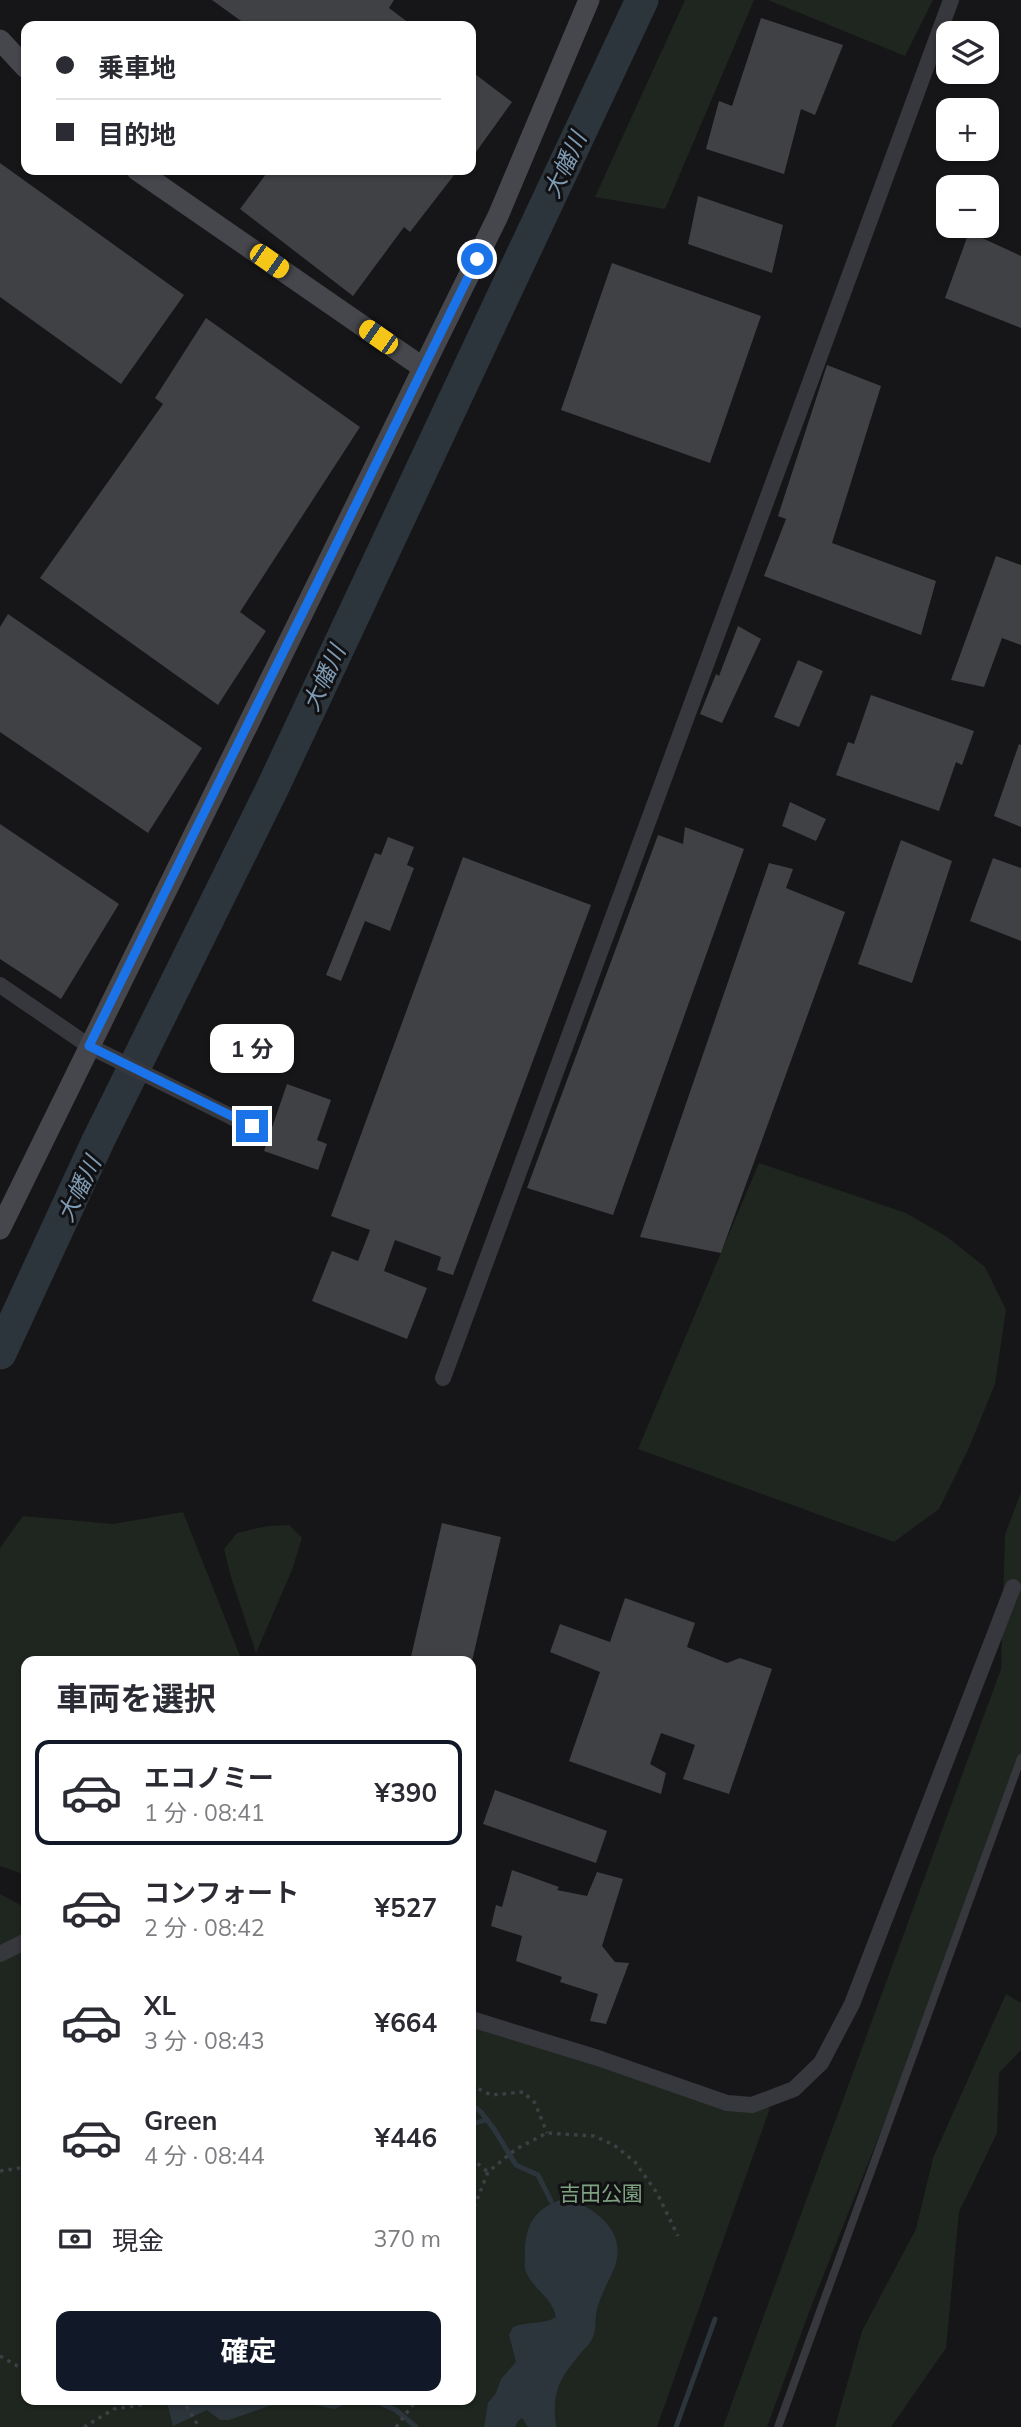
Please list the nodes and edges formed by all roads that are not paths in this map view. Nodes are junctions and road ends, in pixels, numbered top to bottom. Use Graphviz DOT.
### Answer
graph roads {
  1 [pos="589,0"];
  2 [pos="951,0"];
  3 [pos="0,40"];
  4 [pos="21,63"];
  5 [pos="144,175"];
  6 [pos="422,367"];
  7 [pos="0,985"];
  8 [pos="89,1046"];
  9 [pos="252,1126"];
  10 [pos="0,1229"];
  11 [pos="443,1378"];
  12 [pos="1013,1587"];
  13 [pos="1021,1758"];
  14 [pos="21,1944"];
  15 [pos="0,1954"];
  16 [pos="476,2021"];
  17 [pos="778,2427"];
  1 -- 6 [label="street"];
  2 -- 11 [label="street"];
  3 -- 4 [label="street"];
  5 -- 6 [label="street"];
  6 -- 8 [label="street"];
  7 -- 8 [label="street"];
  8 -- 9 [label="street"];
  8 -- 10 [label="street"];
  12 -- 16 [label="street"];
  13 -- 17 [label="lane"];
  14 -- 15 [label="street"];
}
